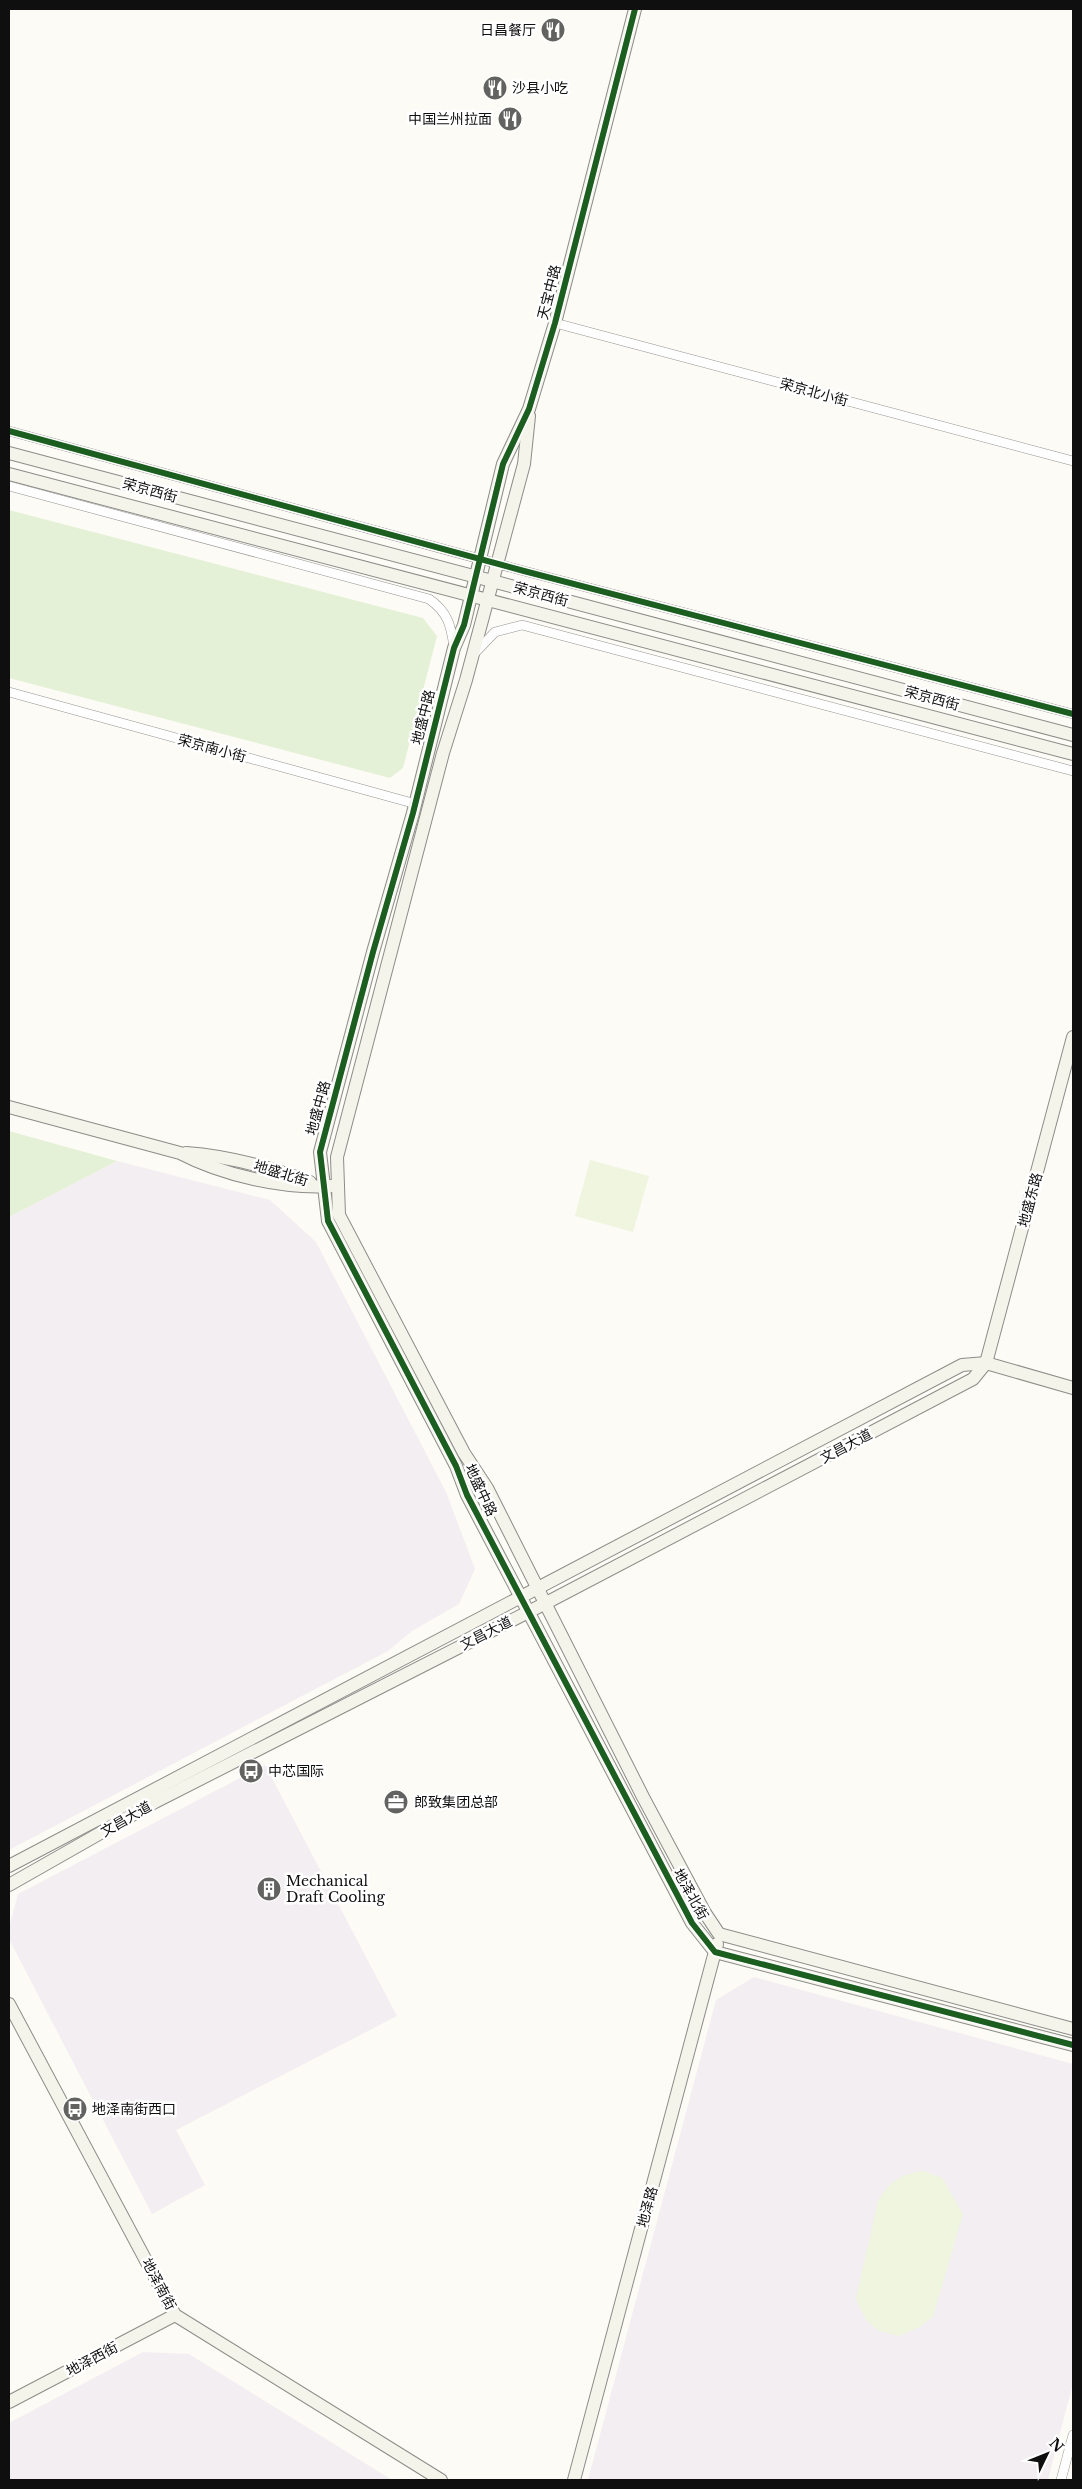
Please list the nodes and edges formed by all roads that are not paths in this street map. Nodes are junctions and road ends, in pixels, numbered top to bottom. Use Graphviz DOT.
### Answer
graph roads {
  1 [pos="635,9"];
  2 [pos="555,323"];
  3 [pos="529,409"];
  4 [pos="9,431"];
  5 [pos="9,453"];
  6 [pos="1073,461"];
  7 [pos="9,474"];
  8 [pos="9,486"];
  9 [pos="479,558"];
  10 [pos="497,563"];
  11 [pos="474,577"];
  12 [pos="493,581"];
  13 [pos="470,597"];
  14 [pos="487,602"];
  15 [pos="454,648"];
  16 [pos="473,655"];
  17 [pos="9,692"];
  18 [pos="1073,714"];
  19 [pos="1073,735"];
  20 [pos="1073,754"];
  21 [pos="1073,771"];
  22 [pos="416,804"];
  23 [pos="1073,1037"];
  24 [pos="9,1107"];
  25 [pos="338,1186"];
  26 [pos="324,1187"];
  27 [pos="986,1363"];
  28 [pos="1073,1388"];
  29 [pos="537,1588"];
  30 [pos="522,1596"];
  31 [pos="546,1603"];
  32 [pos="530,1612"];
  33 [pos="9,1866"];
  34 [pos="9,1885"];
  35 [pos="719,1934"];
  36 [pos="715,1952"];
  37 [pos="9,2004"];
  38 [pos="1073,2029"];
  39 [pos="1073,2045"];
  40 [pos="175,2315"];
  41 [pos="9,2402"];
  42 [pos="1073,2434"];
  43 [pos="441,2480"];
  44 [pos="574,2480"];
  45 [pos="1062,2480"];
  1 -- 2 [label="street, 天宝中路"];
  2 -- 3 [label="street, 天宝中路"];
  2 -- 6 [label="street, 荣京北小街"];
  3 -- 9 [label="street, 天宝中路"];
  3 -- 10 [label="street, 天宝中路"];
  4 -- 9 [label="street"];
  5 -- 11 [label="street, 荣京西街"];
  7 -- 13 [label="street, 荣京西街"];
  8 -- 15 [label="street"];
  9 -- 10 [label="street"];
  9 -- 11 [label="street, 天宝中路"];
  10 -- 12 [label="street, 天宝中路"];
  10 -- 18 [label="street"];
  11 -- 12 [label="street, 荣京西街"];
  11 -- 13 [label="street, 天宝中路"];
  12 -- 14 [label="street, 天宝中路"];
  12 -- 19 [label="street, 荣京西街"];
  13 -- 14 [label="street, 荣京西街"];
  13 -- 15 [label="street, 地盛中路"];
  14 -- 16 [label="street, 地盛中路"];
  14 -- 20 [label="street, 荣京西街"];
  15 -- 22 [label="street, 地盛中路"];
  16 -- 21 [label="street"];
  16 -- 25 [label="street, 地盛中路"];
  17 -- 22 [label="street, 荣京南小街"];
  22 -- 26 [label="street, 地盛中路"];
  23 -- 27 [label="street, 地盛东路"];
  24 -- 26 [label="street, 地盛北街"];
  25 -- 26 [label="street"];
  25 -- 29 [label="street, 地盛中路"];
  26 -- 30 [label="street, 地盛中路"];
  27 -- 28 [label="street, 文昌大道"];
  27 -- 29 [label="street, 文昌大道"];
  27 -- 31 [label="street, 文昌大道"];
  29 -- 30 [label="street, 文昌大道"];
  29 -- 31 [label="street, 地盛中路"];
  30 -- 32 [label="street, 地泽北街"];
  30 -- 33 [label="street, 文昌大道"];
  31 -- 32 [label="street, 文昌大道"];
  31 -- 35 [label="street, 地泽北街"];
  32 -- 34 [label="street, 文昌大道"];
  32 -- 36 [label="street, 地泽北街"];
  35 -- 36 [label="street, 地泽路"];
  35 -- 38 [label="street"];
  36 -- 39 [label="street"];
  36 -- 44 [label="street, 地泽路"];
  37 -- 40 [label="street, 地泽南街"];
  40 -- 41 [label="street, 地泽西街"];
  40 -- 43 [label="street, 地泽南街"];
  42 -- 45 [label="street"];
}
